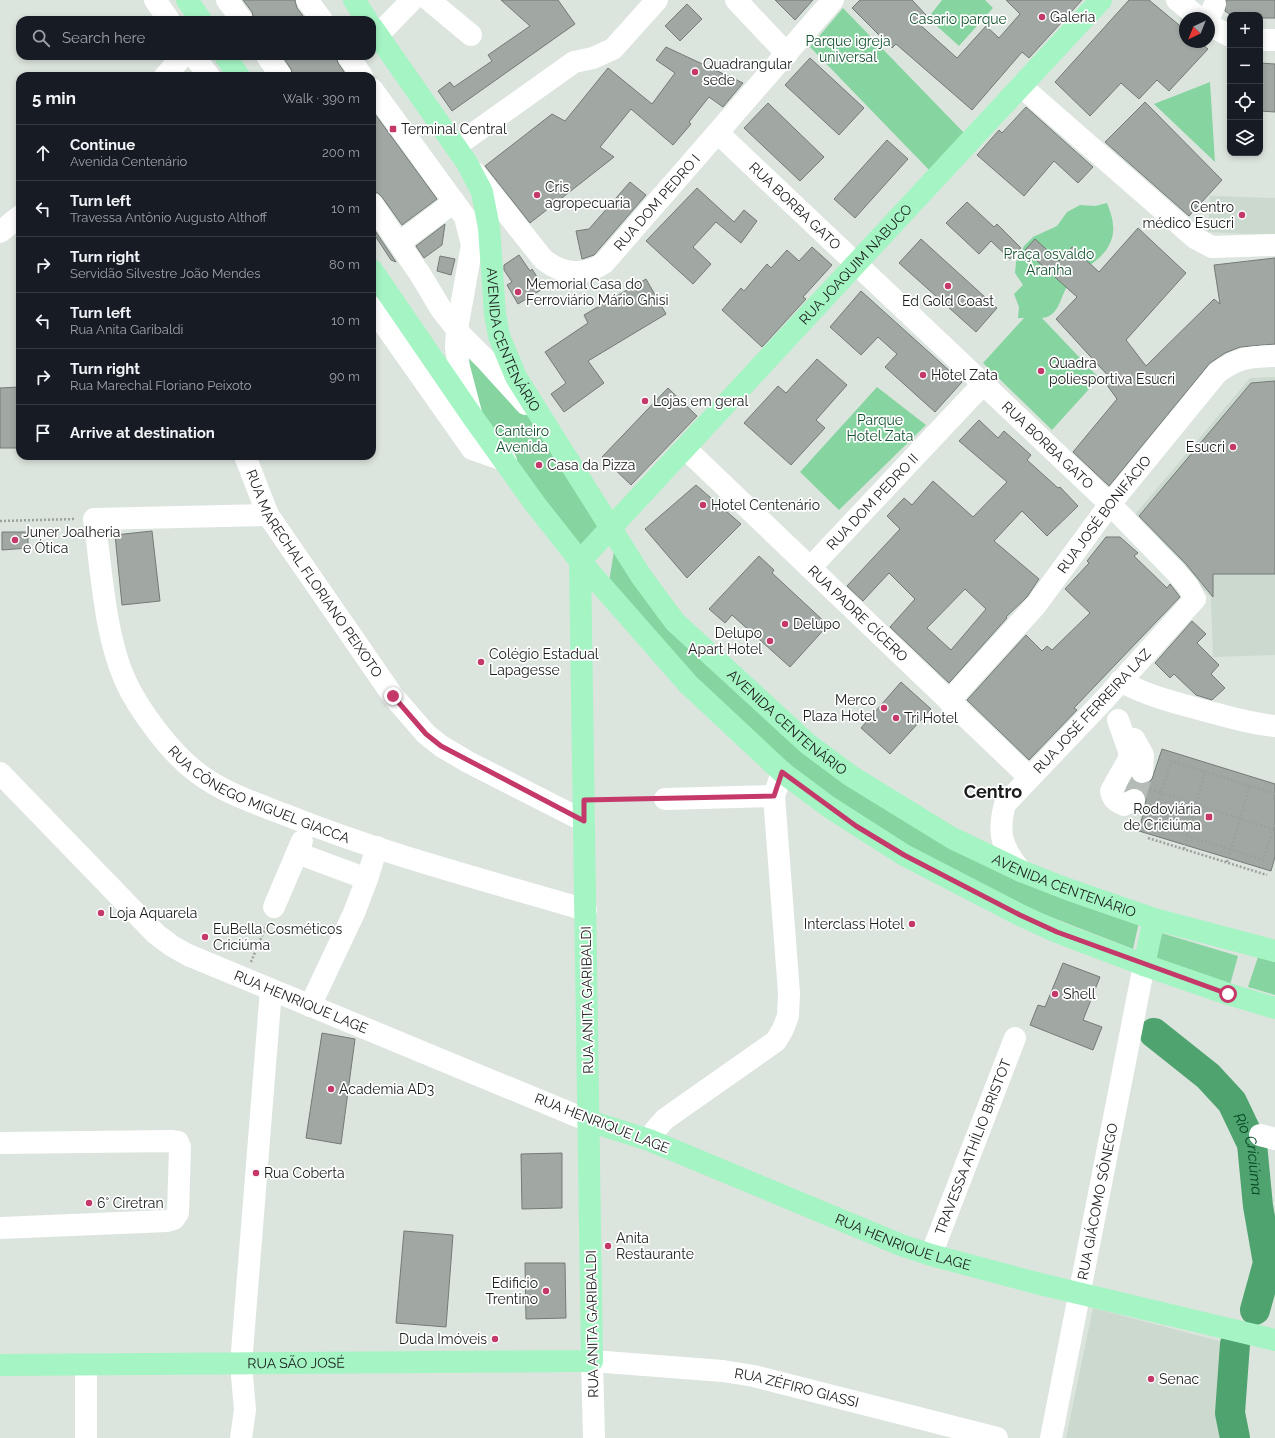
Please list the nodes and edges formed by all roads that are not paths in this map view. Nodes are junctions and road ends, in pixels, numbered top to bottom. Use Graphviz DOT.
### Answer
graph roads {
  1 [pos="156,0"];
  2 [pos="187,0"];
  3 [pos="227,0"];
  4 [pos="307,0"];
  5 [pos="354,0"];
  6 [pos="412,0"];
  7 [pos="429,0"];
  8 [pos="657,0"];
  9 [pos="736,0"];
  10 [pos="833,0"];
  11 [pos="1101,0"];
  12 [pos="1177,0"];
  13 [pos="1192,12"];
  14 [pos="166,16"];
  15 [pos="198,16"];
  16 [pos="239,16"];
  17 [pos="319,16"];
  18 [pos="365,16"];
  19 [pos="376,24"];
  20 [pos="1215,28"];
  21 [pos="376,33"];
  22 [pos="1227,34"];
  23 [pos="471,35"];
  24 [pos="1263,40"];
  25 [pos="1275,40"];
  26 [pos="787,54"];
  27 [pos="179,60"];
  28 [pos="197,60"];
  29 [pos="228,60"];
  30 [pos="270,60"];
  31 [pos="351,60"];
  32 [pos="169,72"];
  33 [pos="206,72"];
  34 [pos="236,72"];
  35 [pos="278,72"];
  36 [pos="359,72"];
  37 [pos="1021,86"];
  38 [pos="376,95"];
  39 [pos="718,132"];
  40 [pos="461,155"];
  41 [pos="454,202"];
  42 [pos="376,210"];
  43 [pos="16,219"];
  44 [pos="0,232"];
  45 [pos="400,243"];
  46 [pos="1275,245"];
  47 [pos="857,264"];
  48 [pos="468,273"];
  49 [pos="420,274"];
  50 [pos="376,276"];
  51 [pos="376,313"];
  52 [pos="457,329"];
  53 [pos="1275,356"];
  54 [pos="984,383"];
  55 [pos="472,416"];
  56 [pos="546,427"];
  57 [pos="686,449"];
  58 [pos="247,460"];
  59 [pos="506,461"];
  60 [pos="1110,504"];
  61 [pos="268,515"];
  62 [pos="612,529"];
  63 [pos="580,561"];
  64 [pos="810,568"];
  65 [pos="1195,599"];
  66 [pos="1120,681"];
  67 [pos="1104,700"];
  68 [pos="949,701"];
  69 [pos="1118,720"];
  70 [pos="1275,726"];
  71 [pos="782,772"];
  72 [pos="0,773"];
  73 [pos="1030,778"];
  74 [pos="774,796"];
  75 [pos="665,798"];
  76 [pos="584,811"];
  77 [pos="309,825"];
  78 [pos="350,839"];
  79 [pos="377,848"];
  80 [pos="297,853"];
  81 [pos="341,870"];
  82 [pos="1021,871"];
  83 [pos="367,879"];
  84 [pos="274,907"];
  85 [pos="586,910"];
  86 [pos="1154,919"];
  87 [pos="1275,950"];
  88 [pos="1144,965"];
  89 [pos="271,990"];
  90 [pos="310,1006"];
  91 [pos="1275,1008"];
  92 [pos="1015,1038"];
  93 [pos="589,1121"];
  94 [pos="649,1140"];
  95 [pos="0,1143"];
  96 [pos="0,1228"];
  97 [pos="931,1255"];
  98 [pos="1078,1293"];
  99 [pos="1275,1340"];
  100 [pos="592,1361"];
  101 [pos="241,1364"];
  102 [pos="0,1365"];
  103 [pos="86,1365"];
  104 [pos="86,1438"];
  105 [pos="242,1438"];
  106 [pos="594,1438"];
  107 [pos="997,1438"];
  108 [pos="1051,1438"];
  1 -- 14 [label="street"];
  2 -- 15 [label="main road"];
  3 -- 16 [label="street"];
  4 -- 17 [label="street"];
  5 -- 18 [label="main road, AVENIDA CENTENÁRIO"];
  6 -- 19 [label="street"];
  7 -- 23 [label="street"];
  8 -- 40 [label="street"];
  9 -- 26 [label="street"];
  10 -- 26 [label="street, RUA DOM PEDRO I"];
  11 -- 37 [label="main road, RUA JOAQUIM NABUCO"];
  12 -- 13 [label="street"];
  20 -- 22 [label="street"];
  21 -- 40 [label="main road, AVENIDA CENTENÁRIO"];
  24 -- 25 [label="street"];
  26 -- 39 [label="street, RUA DOM PEDRO I"];
  27 -- 32 [label="street"];
  28 -- 33 [label="street"];
  29 -- 34 [label="main road"];
  30 -- 35 [label="street"];
  31 -- 36 [label="street"];
  37 -- 46 [label="street"];
  37 -- 47 [label="main road, RUA JOAQUIM NABUCO"];
  38 -- 41 [label="street"];
  39 -- 40 [label="street, RUA DOM PEDRO I"];
  39 -- 47 [label="street, RUA BORBA GATO"];
  40 -- 56 [label="main road, AVENIDA CENTENÁRIO"];
  41 -- 45 [label="street"];
  41 -- 48 [label="street"];
  42 -- 45 [label="street"];
  43 -- 44 [label="street"];
  45 -- 49 [label="street"];
  47 -- 54 [label="street, RUA BORBA GATO"];
  47 -- 57 [label="main road, RUA JOAQUIM NABUCO"];
  48 -- 49 [label="street"];
  48 -- 52 [label="street"];
  49 -- 52 [label="street"];
  50 -- 55 [label="main road"];
  51 -- 59 [label="street"];
  52 -- 55 [label="street"];
  52 -- 56 [label="street"];
  53 -- 60 [label="street, RUA JOSÉ BONIFÁCIO"];
  54 -- 60 [label="street, RUA BORBA GATO"];
  54 -- 64 [label="street, RUA DOM PEDRO II"];
  55 -- 59 [label="main road"];
  56 -- 62 [label="main road, AVENIDA CENTENÁRIO"];
  57 -- 62 [label="main road, RUA JOAQUIM NABUCO"];
  57 -- 64 [label="street, RUA PADRE CÍCERO"];
  58 -- 61 [label="street, RUA MARECHAL FLORIANO PEIXOTO"];
  59 -- 63 [label="main road"];
  60 -- 65 [label="street, RUA BORBA GATO"];
  60 -- 68 [label="street, RUA JOSÉ BONIFÁCIO"];
  61 -- 76 [label="street, RUA MARECHAL FLORIANO PEIXOTO"];
  61 -- 77 [label="street, RUA CÔNEGO MIGUEL GIACCA"];
  62 -- 63 [label="main road, RUA JOAQUIM NABUCO"];
  62 -- 82 [label="main road, AVENIDA CENTENÁRIO"];
  63 -- 71 [label="main road"];
  63 -- 76 [label="main road, RUA ANITA GARIBALDI"];
  64 -- 68 [label="street, RUA PADRE CÍCERO"];
  65 -- 66 [label="street, RUA JOSÉ FERREIRA LAZ"];
  66 -- 67 [label="street, RUA JOSÉ FERREIRA LAZ"];
  66 -- 70 [label="street"];
  67 -- 69 [label="street"];
  67 -- 73 [label="street, RUA JOSÉ FERREIRA LAZ"];
  68 -- 73 [label="street, RUA PADRE CÍCERO"];
  69 -- 69 [label="street"];
  71 -- 74 [label="street"];
  71 -- 88 [label="main road"];
  72 -- 89 [label="street, RUA HENRIQUE LAGE"];
  73 -- 82 [label="street, RUA JOSÉ FERREIRA LAZ"];
  74 -- 75 [label="street"];
  74 -- 94 [label="street"];
  76 -- 85 [label="main road, RUA ANITA GARIBALDI"];
  77 -- 78 [label="street, RUA CÔNEGO MIGUEL GIACCA"];
  77 -- 80 [label="street"];
  78 -- 79 [label="street, RUA CÔNEGO MIGUEL GIACCA"];
  78 -- 81 [label="street"];
  79 -- 83 [label="street"];
  79 -- 85 [label="street, RUA CÔNEGO MIGUEL GIACCA"];
  80 -- 81 [label="street"];
  80 -- 84 [label="street"];
  81 -- 83 [label="street"];
  82 -- 86 [label="main road, AVENIDA CENTENÁRIO"];
  83 -- 90 [label="street"];
  85 -- 93 [label="main road, RUA ANITA GARIBALDI"];
  86 -- 87 [label="main road, AVENIDA CENTENÁRIO"];
  86 -- 88 [label="main road"];
  88 -- 91 [label="main road"];
  88 -- 98 [label="street, RUA GIÁCOMO SÔNEGO"];
  89 -- 90 [label="street, RUA HENRIQUE LAGE"];
  89 -- 101 [label="street"];
  90 -- 93 [label="street, RUA HENRIQUE LAGE"];
  92 -- 97 [label="street, TRAVESSA ATHÍLIO BRISTOT"];
  93 -- 94 [label="main road, RUA HENRIQUE LAGE"];
  93 -- 100 [label="main road, RUA ANITA GARIBALDI"];
  94 -- 97 [label="main road, RUA HENRIQUE LAGE"];
  95 -- 96 [label="street"];
  97 -- 98 [label="main road, RUA HENRIQUE LAGE"];
  98 -- 99 [label="main road, RUA HENRIQUE LAGE"];
  98 -- 108 [label="street, RUA GIÁCOMO SÔNEGO"];
  100 -- 101 [label="main road, RUA SÃO JOSÉ"];
  100 -- 106 [label="street, RUA ANITA GARIBALDI"];
  100 -- 107 [label="street, RUA ZÉFIRO GIASSI"];
  101 -- 103 [label="main road, RUA SÃO JOSÉ"];
  101 -- 105 [label="street"];
  102 -- 103 [label="main road, RUA SÃO JOSÉ"];
  103 -- 104 [label="street"];
}
